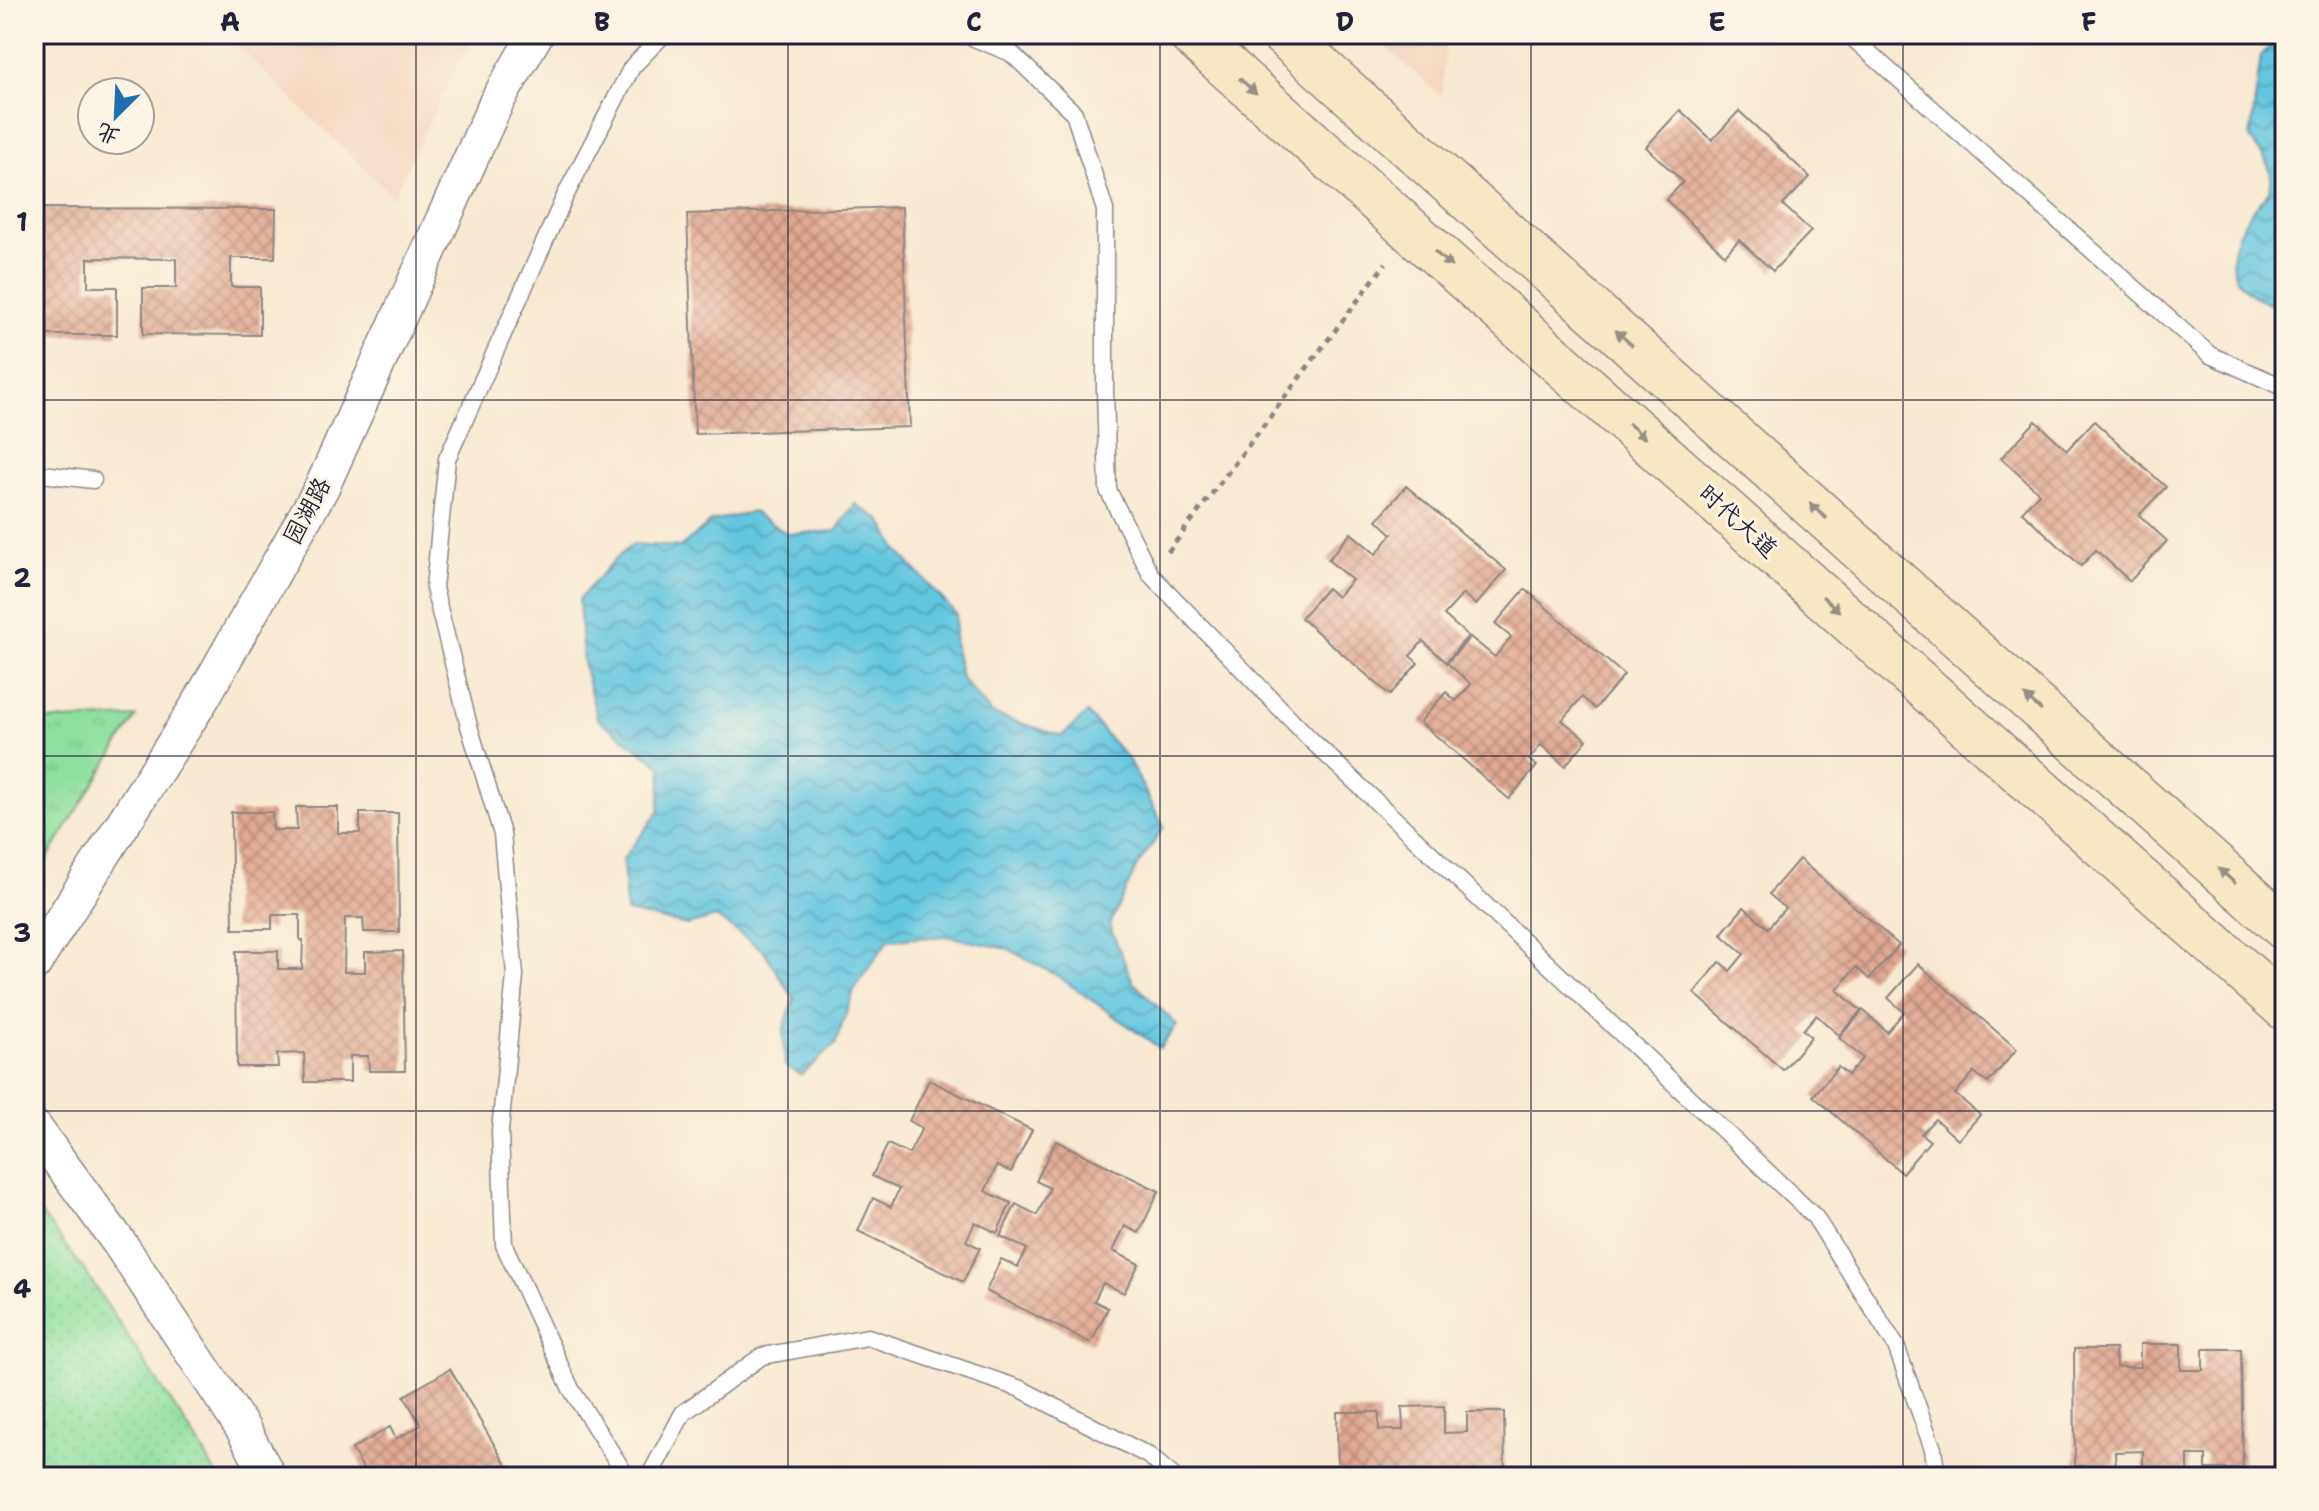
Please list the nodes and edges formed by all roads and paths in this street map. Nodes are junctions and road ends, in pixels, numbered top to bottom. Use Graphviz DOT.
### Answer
graph roads {
  1 [pos="38,34"];
  2 [pos="536,34"];
  3 [pos="664,34"];
  4 [pos="964,34"];
  5 [pos="1190,34"];
  6 [pos="1283,34"];
  7 [pos="1848,34"];
  8 [pos="34,40"];
  9 [pos="1410,230"];
  10 [pos="2285,388"];
  11 [pos="34,473"];
  12 [pos="93,480"];
  13 [pos="1151,575"];
  14 [pos="2285,928"];
  15 [pos="34,964"];
  16 [pos="2285,1008"];
  17 [pos="34,1127"];
  18 [pos="269,1477"];
  19 [pos="627,1477"];
  20 [pos="649,1477"];
  21 [pos="1174,1477"];
  22 [pos="1937,1477"];
  1 -- 8 [label="lane"];
  2 -- 15 [label="street, 园湖路"];
  3 -- 19 [label="lane"];
  4 -- 13 [label="lane"];
  5 -- 9 [label="main road, 时代大道, one-way"];
  14 -- 6 [label="main road, one-way"];
  7 -- 10 [label="lane"];
  9 -- 13 [label="path"];
  9 -- 16 [label="main road, 时代大道, one-way"];
  11 -- 12 [label="lane"];
  13 -- 22 [label="lane"];
  17 -- 18 [label="street"];
  20 -- 21 [label="lane"];
}
